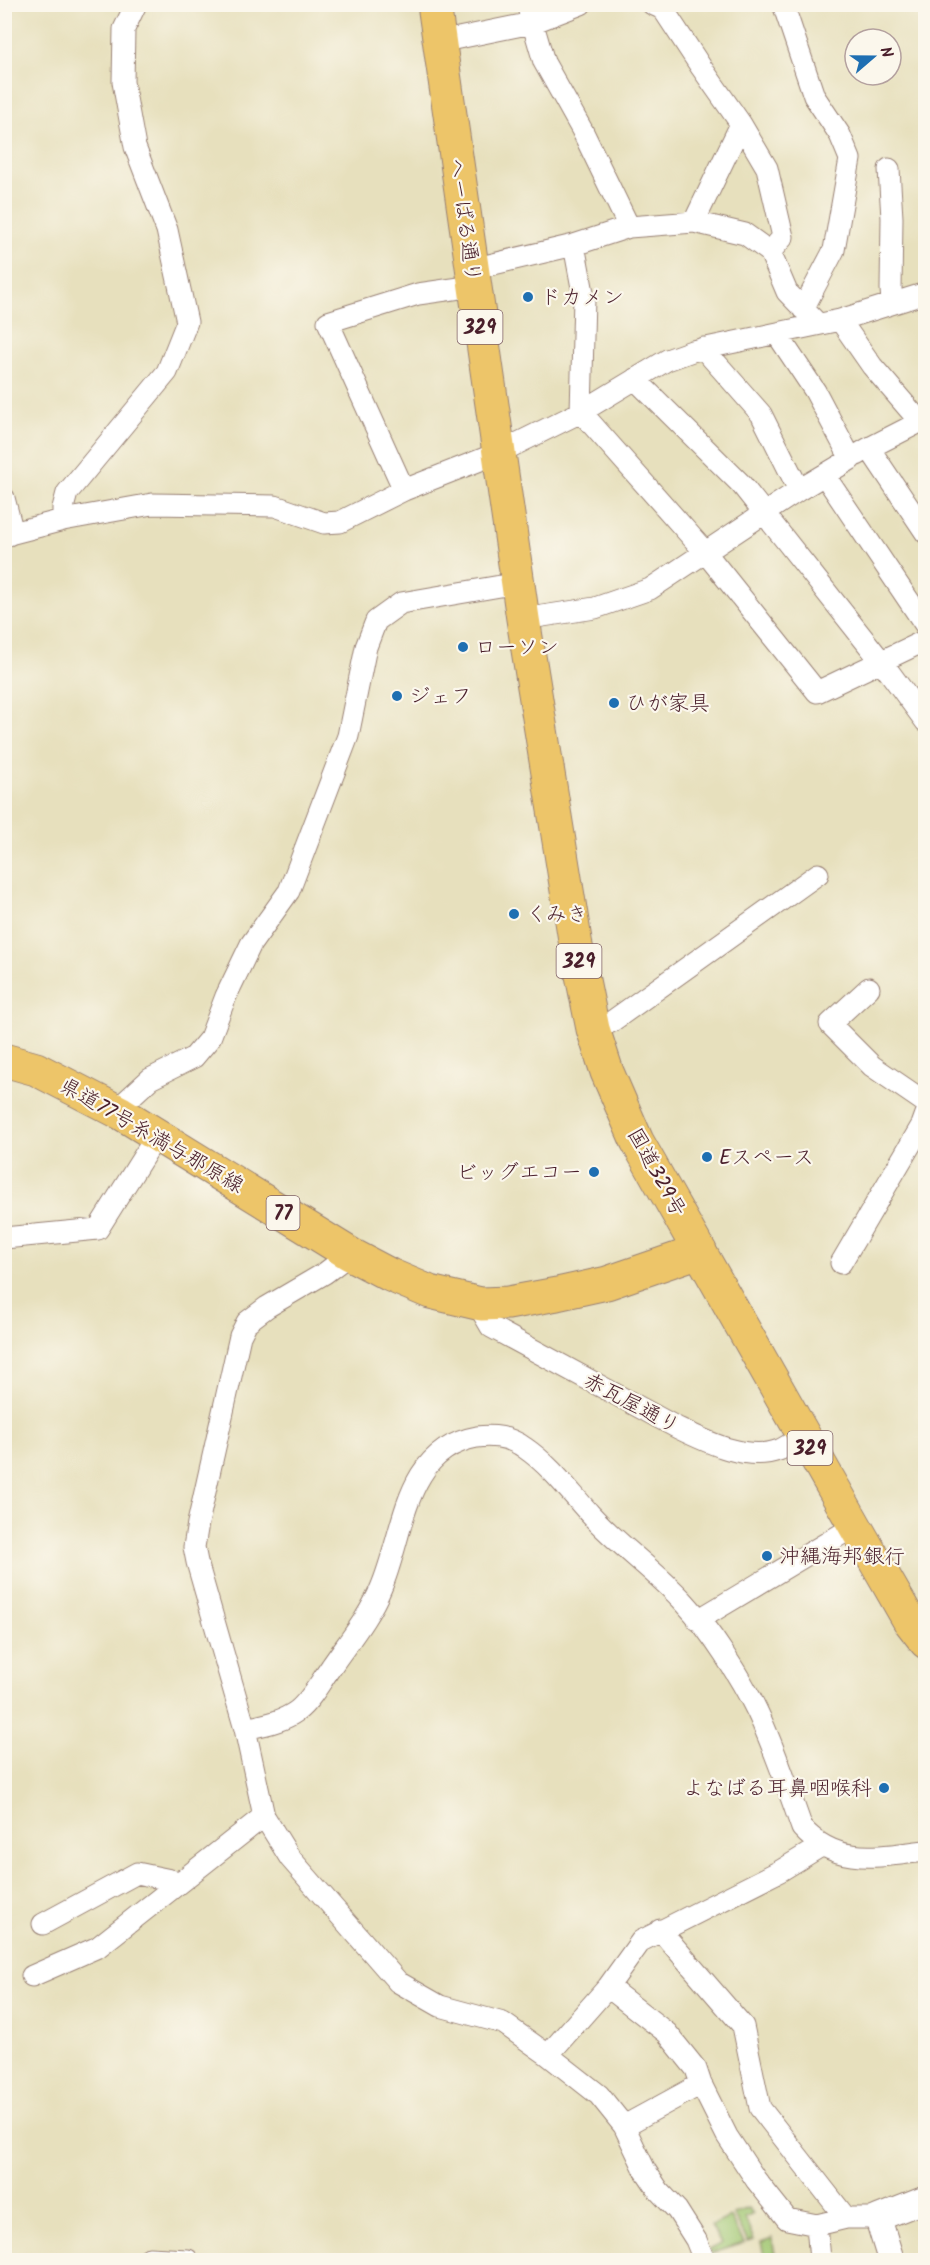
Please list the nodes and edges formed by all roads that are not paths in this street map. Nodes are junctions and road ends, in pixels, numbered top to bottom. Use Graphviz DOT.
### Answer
graph roads {
  1 [pos="136,4"];
  2 [pos="434,4"];
  3 [pos="581,4"];
  4 [pos="783,4"];
  5 [pos="663,6"];
  6 [pos="529,14"];
  7 [pos="439,42"];
  8 [pos="741,124"];
  9 [pos="889,170"];
  10 [pos="694,222"];
  11 [pos="629,227"];
  12 [pos="574,245"];
  13 [pos="770,252"];
  14 [pos="473,277"];
  15 [pos="926,293"];
  16 [pos="892,303"];
  17 [pos="810,317"];
  18 [pos="840,320"];
  19 [pos="777,334"];
  20 [pos="704,348"];
  21 [pos="635,379"];
  22 [pos="581,412"];
  23 [pos="498,453"];
  24 [pos="860,454"];
  25 [pos="825,476"];
  26 [pos="404,490"];
  27 [pos="799,490"];
  28 [pos="4,498"];
  29 [pos="765,513"];
  30 [pos="63,520"];
  31 [pos="926,533"];
  32 [pos="9,535"];
  33 [pos="705,552"];
  34 [pos="518,583"];
  35 [pos="926,626"];
  36 [pos="526,634"];
  37 [pos="926,640"];
  38 [pos="881,661"];
  39 [pos="926,722"];
  40 [pos="818,874"];
  41 [pos="869,988"];
  42 [pos="593,1029"];
  43 [pos="4,1060"];
  44 [pos="926,1103"];
  45 [pos="121,1113"];
  46 [pos="924,1122"];
  47 [pos="157,1135"];
  48 [pos="4,1239"];
  49 [pos="700,1251"];
  50 [pos="350,1254"];
  51 [pos="841,1263"];
  52 [pos="481,1304"];
  53 [pos="803,1436"];
  54 [pos="855,1526"];
  55 [pos="698,1620"];
  56 [pos="926,1642"];
  57 [pos="245,1729"];
  58 [pos="264,1816"];
  59 [pos="821,1846"];
  60 [pos="926,1851"];
  61 [pos="180,1882"];
  62 [pos="43,1924"];
  63 [pos="660,1930"];
  64 [pos="32,1976"];
  65 [pos="608,1987"];
  66 [pos="548,2055"];
  67 [pos="701,2084"];
  68 [pos="624,2126"];
  69 [pos="926,2199"];
  70 [pos="846,2218"];
  71 [pos="879,2218"];
  72 [pos="818,2225"];
  73 [pos="149,2258"];
  74 [pos="188,2260"];
  75 [pos="705,2260"];
  76 [pos="820,2260"];
  77 [pos="891,2260"];
  1 -- 30 [label="street"];
  2 -- 7 [label="main road, へーばる通り / 329"];
  3 -- 6 [label="street"];
  4 -- 17 [label="street"];
  5 -- 8 [label="street"];
  6 -- 7 [label="street"];
  6 -- 11 [label="street"];
  7 -- 14 [label="main road, へーばる通り / 329"];
  8 -- 10 [label="street"];
  8 -- 13 [label="street"];
  9 -- 16 [label="street"];
  10 -- 11 [label="street"];
  10 -- 13 [label="street"];
  11 -- 12 [label="street"];
  12 -- 14 [label="street"];
  12 -- 22 [label="street"];
  13 -- 17 [label="street"];
  14 -- 23 [label="main road, へーばる通り / 329"];
  14 -- 26 [label="street"];
  15 -- 16 [label="street"];
  16 -- 18 [label="street"];
  17 -- 18 [label="street"];
  17 -- 19 [label="street"];
  18 -- 24 [label="street"];
  19 -- 20 [label="street"];
  19 -- 24 [label="street"];
  20 -- 21 [label="street"];
  20 -- 27 [label="street"];
  21 -- 22 [label="street"];
  21 -- 29 [label="street"];
  22 -- 23 [label="street"];
  22 -- 33 [label="street"];
  23 -- 26 [label="street"];
  23 -- 34 [label="main road, へーばる通り / 329"];
  24 -- 25 [label="street"];
  24 -- 31 [label="street"];
  25 -- 27 [label="street"];
  25 -- 35 [label="street"];
  26 -- 30 [label="street"];
  27 -- 29 [label="street"];
  28 -- 32 [label="street"];
  29 -- 33 [label="street"];
  29 -- 38 [label="street"];
  30 -- 32 [label="street"];
  33 -- 36 [label="street"];
  33 -- 38 [label="street"];
  34 -- 36 [label="main road, へーばる通り / 329"];
  34 -- 45 [label="street"];
  36 -- 42 [label="main road, 国道329号 / 329"];
  37 -- 38 [label="street"];
  38 -- 39 [label="street"];
  40 -- 42 [label="street"];
  41 -- 44 [label="street"];
  42 -- 49 [label="main road, 国道329号 / 329"];
  43 -- 45 [label="main road, 県道77号糸満与那原線 / 77"];
  45 -- 47 [label="main road, 県道77号糸満与那原線 / 77"];
  46 -- 51 [label="street"];
  47 -- 48 [label="street"];
  47 -- 50 [label="main road, 県道77号糸満与那原線 / 77"];
  49 -- 52 [label="main road, 県道77号糸満与那原線 / 77"];
  49 -- 53 [label="main road, 国道329号 / 329"];
  50 -- 52 [label="main road, 県道77号糸満与那原線 / 77"];
  50 -- 57 [label="street"];
  52 -- 53 [label="street, 赤瓦屋通り"];
  53 -- 54 [label="main road, 国道329号 / 329"];
  54 -- 55 [label="street"];
  54 -- 56 [label="main road, 国道329号 / 329"];
  55 -- 57 [label="street"];
  55 -- 59 [label="street"];
  57 -- 58 [label="street"];
  58 -- 61 [label="street"];
  58 -- 66 [label="street"];
  59 -- 60 [label="street"];
  59 -- 63 [label="street"];
  61 -- 62 [label="street"];
  61 -- 64 [label="street"];
  63 -- 65 [label="street"];
  63 -- 70 [label="street"];
  65 -- 66 [label="street"];
  65 -- 67 [label="street"];
  66 -- 68 [label="street"];
  67 -- 68 [label="street"];
  67 -- 72 [label="street"];
  68 -- 75 [label="street"];
  69 -- 71 [label="street"];
  70 -- 71 [label="street"];
  70 -- 72 [label="street"];
  71 -- 77 [label="street"];
  72 -- 76 [label="street"];
  73 -- 74 [label="street"];
}
